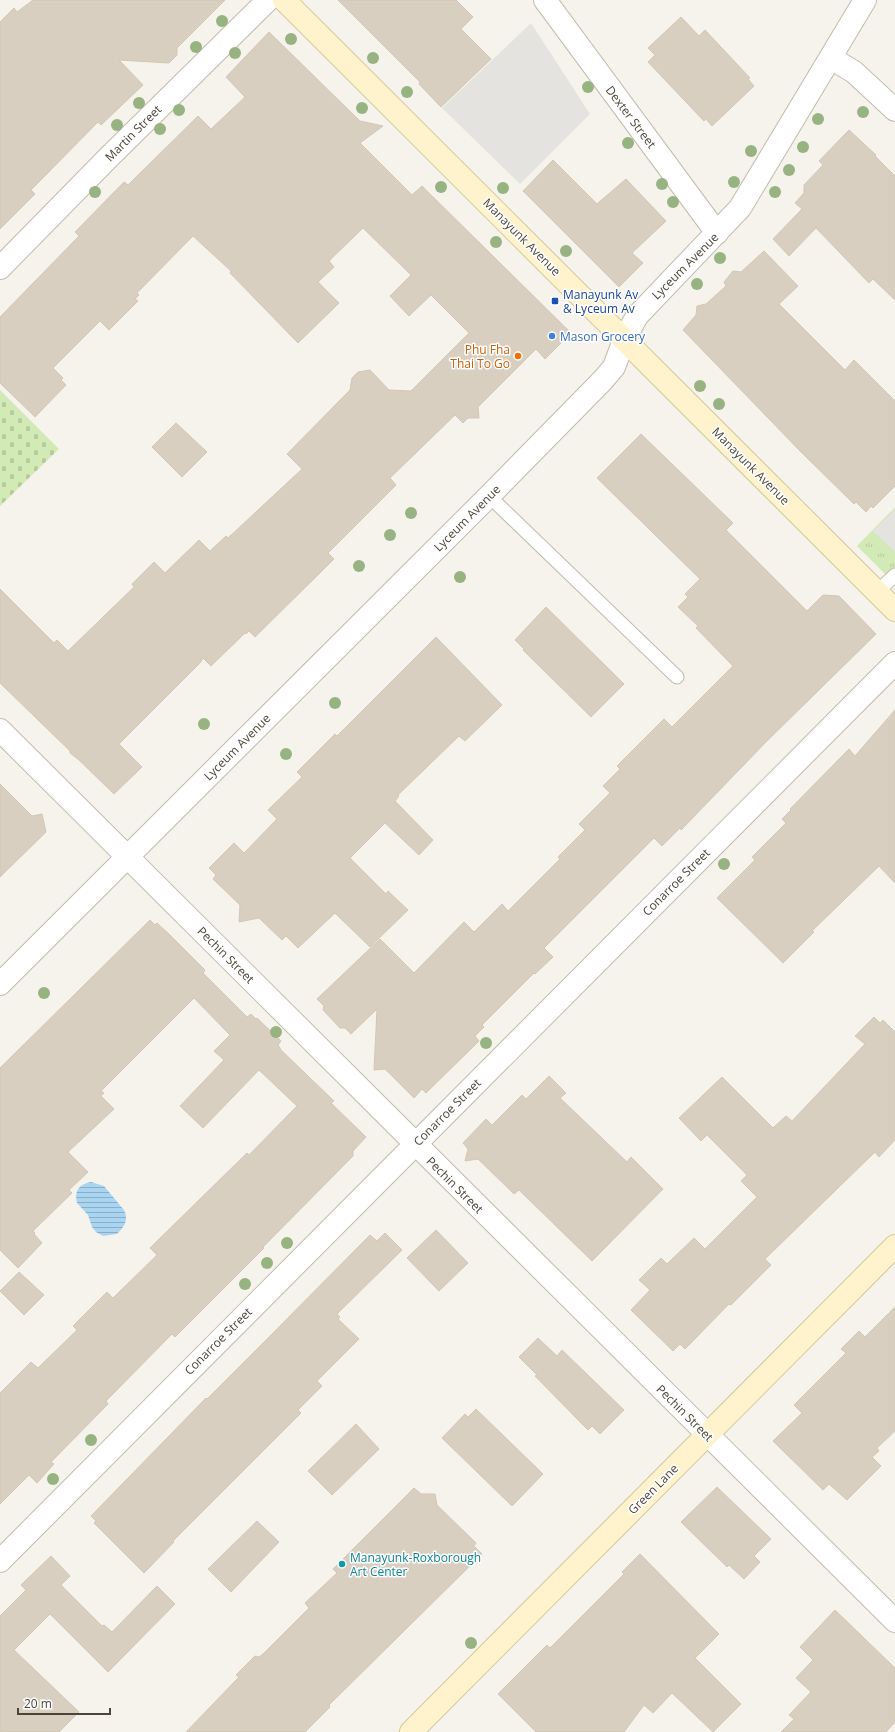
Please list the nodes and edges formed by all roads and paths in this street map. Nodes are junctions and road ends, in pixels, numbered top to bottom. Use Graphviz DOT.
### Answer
graph roads {
  1 [pos="268,0"];
  2 [pos="284,0"];
  3 [pos="545,0"];
  4 [pos="865,0"];
  5 [pos="831,58"];
  6 [pos="895,110"];
  7 [pos="717,233"];
  8 [pos="0,268"];
  9 [pos="624,340"];
  10 [pos="489,496"];
  11 [pos="895,575"];
  12 [pos="878,592"];
  13 [pos="895,610"];
  14 [pos="895,663"];
  15 [pos="677,677"];
  16 [pos="0,730"];
  17 [pos="127,856"];
  18 [pos="0,984"];
  19 [pos="415,1144"];
  20 [pos="895,1246"];
  21 [pos="707,1435"];
  22 [pos="0,1561"];
  23 [pos="895,1621"];
  24 [pos="411,1732"];
  1 -- 8 [label="street, Martin Street"];
  2 -- 9 [label="street, Manayunk Avenue"];
  3 -- 7 [label="street, Dexter Street"];
  4 -- 5 [label="street, Lyceum Avenue"];
  5 -- 6 [label="street"];
  5 -- 7 [label="street, Lyceum Avenue"];
  7 -- 9 [label="street, Lyceum Avenue"];
  9 -- 10 [label="street, Lyceum Avenue"];
  9 -- 12 [label="street, Manayunk Avenue"];
  10 -- 15 [label="lane"];
  10 -- 17 [label="street, Lyceum Avenue"];
  11 -- 12 [label="lane"];
  12 -- 13 [label="street, Manayunk Avenue"];
  14 -- 19 [label="street, Conarroe Street"];
  16 -- 17 [label="street, Pechin Street"];
  17 -- 18 [label="street, Lyceum Avenue"];
  17 -- 19 [label="street, Pechin Street"];
  19 -- 21 [label="street, Pechin Street"];
  19 -- 22 [label="street, Conarroe Street"];
  20 -- 21 [label="street, Green Lane"];
  21 -- 23 [label="street, Pechin Street"];
  21 -- 24 [label="street, Green Lane"];
}
